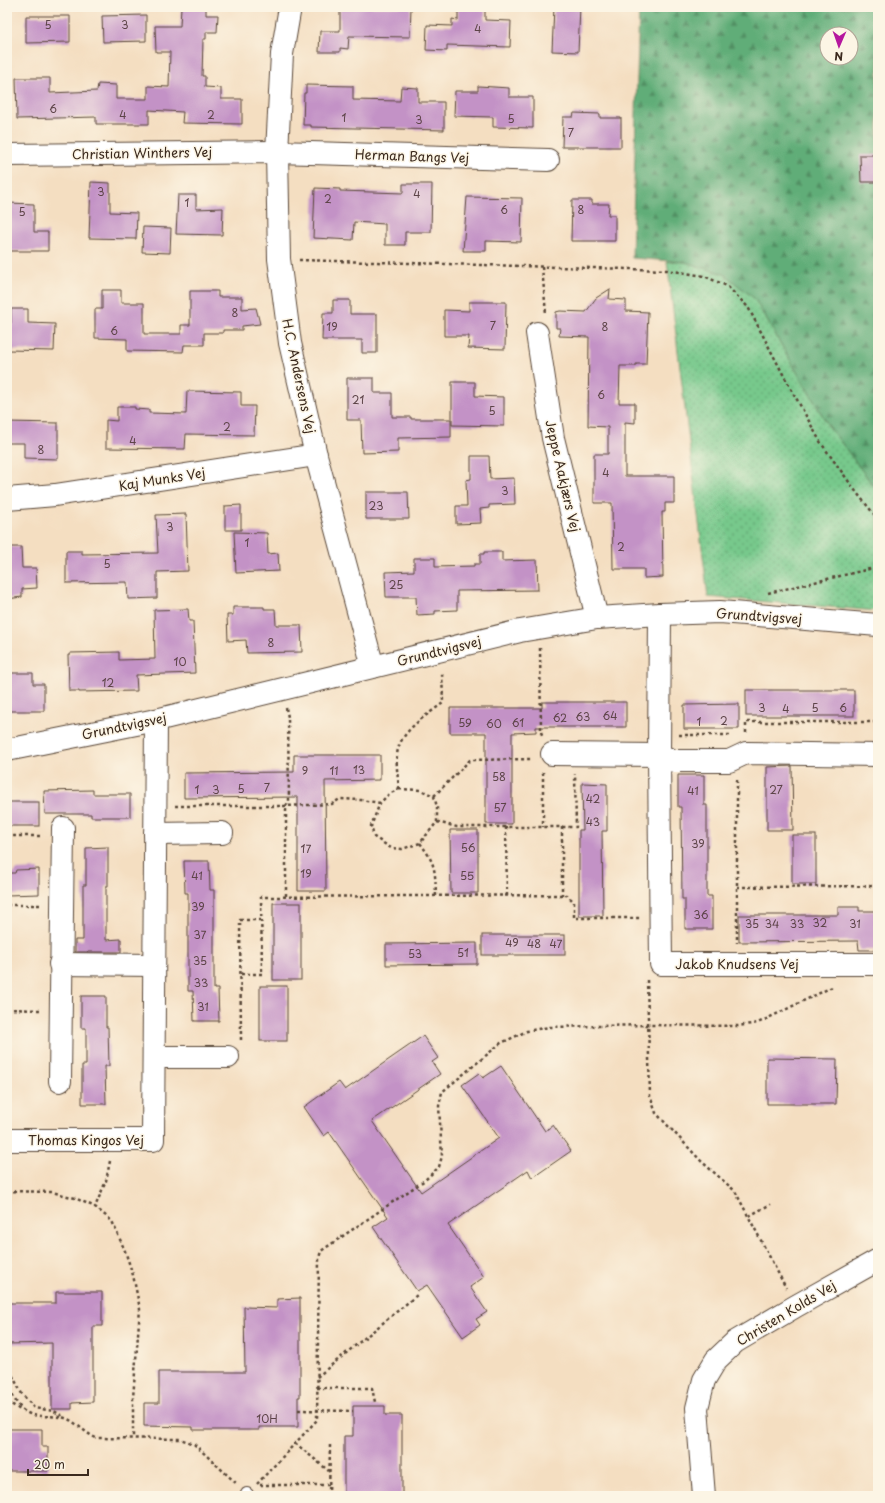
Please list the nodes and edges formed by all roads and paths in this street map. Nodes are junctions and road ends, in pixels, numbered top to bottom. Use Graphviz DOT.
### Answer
graph roads {
  1 [pos="290,7"];
  2 [pos="277,152"];
  3 [pos="7,155"];
  4 [pos="548,160"];
  5 [pos="279,259"];
  6 [pos="542,267"];
  7 [pos="536,333"];
  8 [pos="316,455"];
  9 [pos="7,499"];
  10 [pos="878,519"];
  11 [pos="878,567"];
  12 [pos="763,594"];
  13 [pos="660,614"];
  14 [pos="597,618"];
  15 [pos="878,626"];
  16 [pos="536,628"];
  17 [pos="438,651"];
  18 [pos="373,667"];
  19 [pos="282,690"];
  20 [pos="156,720"];
  21 [pos="878,722"];
  22 [pos="7,750"];
  23 [pos="575,754"];
  24 [pos="543,755"];
  25 [pos="659,755"];
  26 [pos="878,755"];
  27 [pos="737,757"];
  28 [pos="399,789"];
  29 [pos="434,796"];
  30 [pos="380,804"];
  31 [pos="155,806"];
  32 [pos="286,806"];
  33 [pos="437,822"];
  34 [pos="506,827"];
  35 [pos="543,827"];
  36 [pos="562,827"];
  37 [pos="63,832"];
  38 [pos="222,833"];
  39 [pos="155,834"];
  40 [pos="7,836"];
  41 [pos="420,843"];
  42 [pos="878,886"];
  43 [pos="737,887"];
  44 [pos="562,895"];
  45 [pos="286,896"];
  46 [pos="436,896"];
  47 [pos="507,896"];
  48 [pos="7,905"];
  49 [pos="62,905"];
  50 [pos="646,918"];
  51 [pos="261,920"];
  52 [pos="60,964"];
  53 [pos="738,964"];
  54 [pos="878,964"];
  55 [pos="154,965"];
  56 [pos="241,974"];
  57 [pos="839,985"];
  58 [pos="7,1010"];
  59 [pos="60,1011"];
  60 [pos="647,1025"];
  61 [pos="154,1057"];
  62 [pos="228,1057"];
  63 [pos="60,1080"];
  64 [pos="7,1140"];
  65 [pos="111,1140"];
  66 [pos="7,1192"];
  67 [pos="771,1204"];
  68 [pos="95,1207"];
  69 [pos="748,1216"];
  70 [pos="878,1260"];
  71 [pos="417,1295"];
  72 [pos="796,1306"];
  73 [pos="7,1365"];
  74 [pos="317,1377"];
  75 [pos="7,1384"];
  76 [pos="317,1388"];
  77 [pos="7,1401"];
  78 [pos="375,1402"];
  79 [pos="298,1410"];
  80 [pos="353,1411"];
  81 [pos="26,1413"];
  82 [pos="67,1419"];
  83 [pos="133,1438"];
  84 [pos="295,1443"];
  85 [pos="330,1445"];
  86 [pos="330,1472"];
  87 [pos="329,1485"];
  88 [pos="247,1495"];
  89 [pos="329,1496"];
  90 [pos="704,1496"];
  1 -- 2 [label="street, H.C. Andersens Vej"];
  2 -- 3 [label="street, Christian Winthers Vej"];
  2 -- 4 [label="street, Herman Bangs Vej"];
  2 -- 5 [label="street, H.C. Andersens Vej"];
  5 -- 6 [label="path"];
  5 -- 8 [label="street, H.C. Andersens Vej"];
  6 -- 7 [label="path"];
  6 -- 10 [label="path"];
  7 -- 14 [label="street, Jeppe Aakjærs Vej"];
  8 -- 9 [label="street, Kaj Munks Vej"];
  8 -- 18 [label="street, H.C. Andersens Vej"];
  11 -- 12 [label="path"];
  13 -- 14 [label="street, Grundtvigsvej"];
  13 -- 15 [label="street, Grundtvigsvej"];
  13 -- 25 [label="street, Jakob Knudsens Vej"];
  14 -- 16 [label="street, Grundtvigsvej"];
  16 -- 17 [label="street, Grundtvigsvej"];
  16 -- 24 [label="path"];
  17 -- 18 [label="street, Grundtvigsvej"];
  17 -- 28 [label="path"];
  18 -- 19 [label="street, Grundtvigsvej"];
  19 -- 20 [label="street, Grundtvigsvej"];
  19 -- 32 [label="path"];
  20 -- 22 [label="street, Grundtvigsvej"];
  20 -- 31 [label="street, Thomas Kingos Vej"];
  21 -- 27 [label="path"];
  23 -- 24 [label="street"];
  23 -- 25 [label="street"];
  23 -- 36 [label="path"];
  24 -- 29 [label="path"];
  24 -- 35 [label="path"];
  25 -- 27 [label="street"];
  25 -- 53 [label="street, Jakob Knudsens Vej"];
  26 -- 27 [label="street"];
  27 -- 43 [label="path"];
  28 -- 29 [label="path"];
  28 -- 30 [label="path"];
  29 -- 33 [label="path"];
  30 -- 32 [label="path"];
  30 -- 41 [label="path"];
  31 -- 32 [label="path"];
  31 -- 39 [label="street, Thomas Kingos Vej"];
  32 -- 45 [label="path"];
  33 -- 34 [label="path"];
  33 -- 41 [label="path"];
  34 -- 35 [label="path"];
  34 -- 47 [label="path"];
  35 -- 36 [label="path"];
  36 -- 44 [label="path"];
  37 -- 40 [label="path"];
  37 -- 49 [label="street"];
  38 -- 39 [label="street"];
  39 -- 55 [label="street, Thomas Kingos Vej"];
  41 -- 46 [label="path"];
  42 -- 43 [label="path"];
  43 -- 53 [label="path"];
  44 -- 47 [label="path"];
  44 -- 50 [label="path"];
  45 -- 46 [label="path"];
  45 -- 51 [label="path"];
  46 -- 47 [label="path"];
  48 -- 49 [label="path"];
  49 -- 52 [label="street"];
  51 -- 56 [label="path"];
  51 -- 56 [label="path"];
  52 -- 55 [label="street"];
  52 -- 59 [label="street"];
  53 -- 54 [label="street, Jakob Knudsens Vej"];
  55 -- 61 [label="street, Thomas Kingos Vej"];
  56 -- 62 [label="path"];
  57 -- 60 [label="path"];
  58 -- 59 [label="path"];
  59 -- 63 [label="street"];
  60 -- 69 [label="path"];
  60 -- 74 [label="path"];
  61 -- 62 [label="street"];
  61 -- 65 [label="street, Thomas Kingos Vej"];
  64 -- 65 [label="street, Thomas Kingos Vej"];
  65 -- 68 [label="path"];
  66 -- 68 [label="path"];
  67 -- 69 [label="path"];
  68 -- 83 [label="path"];
  69 -- 72 [label="path"];
  70 -- 72 [label="street, Christen Kolds Vej"];
  71 -- 74 [label="path"];
  72 -- 90 [label="street, Christen Kolds Vej"];
  73 -- 82 [label="path"];
  74 -- 76 [label="path"];
  75 -- 81 [label="path"];
  76 -- 78 [label="path"];
  76 -- 84 [label="path"];
  77 -- 81 [label="path"];
  79 -- 80 [label="path, bridge"];
  81 -- 82 [label="path"];
  82 -- 83 [label="path"];
  83 -- 88 [label="path"];
  84 -- 86 [label="path"];
  84 -- 87 [label="path"];
  85 -- 86 [label="path"];
  86 -- 87 [label="path"];
  87 -- 89 [label="path"];
}
